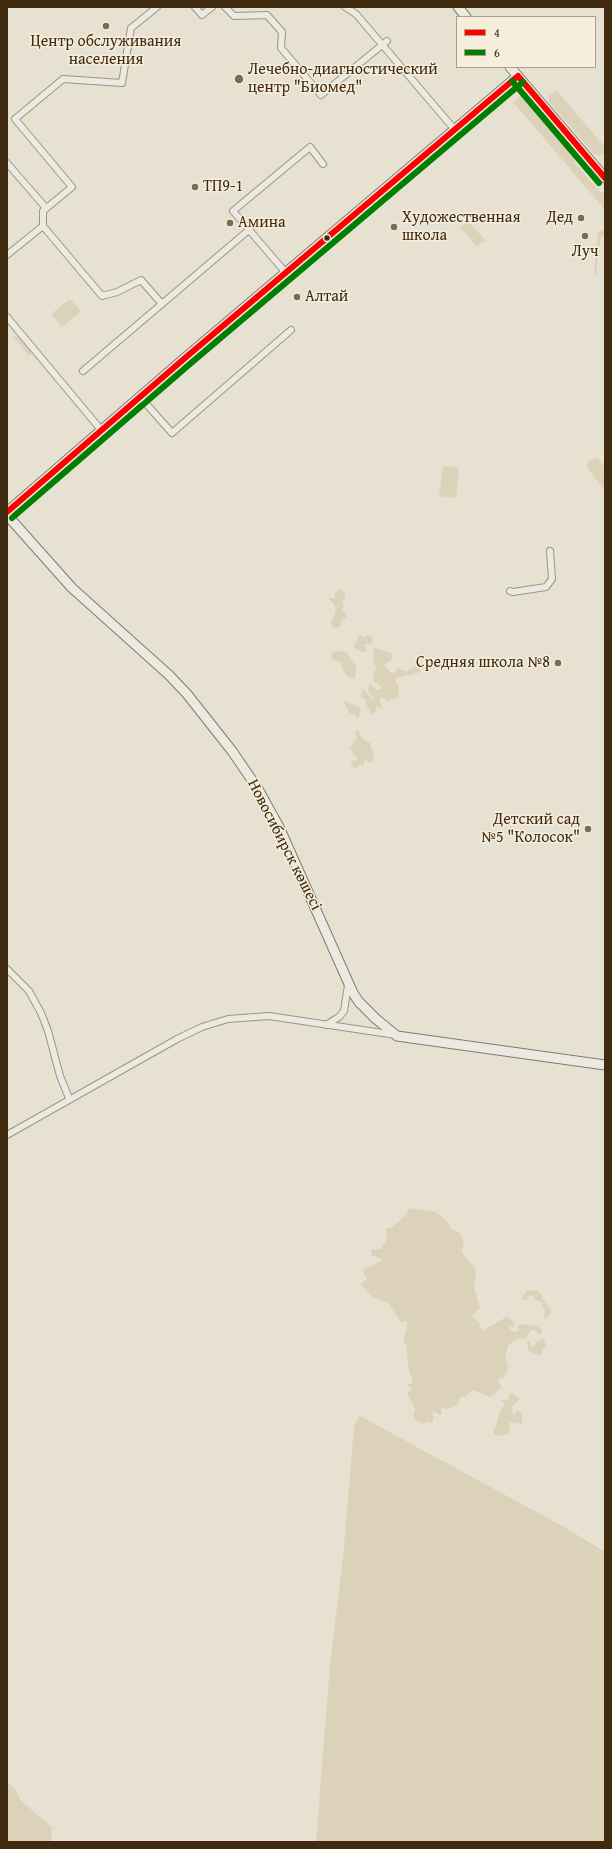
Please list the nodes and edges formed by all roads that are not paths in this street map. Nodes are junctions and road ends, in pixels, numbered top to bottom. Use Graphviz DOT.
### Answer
graph roads {
  1 [pos="195,7"];
  2 [pos="212,7"];
  3 [pos="225,7"];
  4 [pos="458,7"];
  5 [pos="154,8"];
  6 [pos="348,8"];
  7 [pos="465,16"];
  8 [pos="385,42"];
  9 [pos="511,68"];
  10 [pos="518,76"];
  11 [pos="455,130"];
  12 [pos="7,163"];
  13 [pos="324,164"];
  14 [pos="605,178"];
  15 [pos="46,208"];
  16 [pos="43,226"];
  17 [pos="250,230"];
  18 [pos="7,255"];
  19 [pos="286,273"];
  20 [pos="162,304"];
  21 [pos="7,317"];
  22 [pos="291,330"];
  23 [pos="83,371"];
  24 [pos="140,397"];
  25 [pos="102,431"];
  26 [pos="7,512"];
  27 [pos="7,515"];
  28 [pos="550,551"];
  29 [pos="510,590"];
  30 [pos="7,969"];
  31 [pos="348,983"];
  32 [pos="326,1025"];
  33 [pos="397,1036"];
  34 [pos="605,1065"];
  35 [pos="69,1098"];
  36 [pos="7,1135"];
  1 -- 2 [label="street"];
  3 -- 8 [label="street"];
  4 -- 7 [label="main road"];
  5 -- 15 [label="street"];
  6 -- 8 [label="street"];
  8 -- 11 [label="street"];
  9 -- 10 [label="main road"];
  10 -- 11 [label="main road"];
  10 -- 14 [label="main road"];
  11 -- 19 [label="main road"];
  12 -- 15 [label="street"];
  13 -- 17 [label="street"];
  15 -- 16 [label="street"];
  16 -- 18 [label="street"];
  16 -- 20 [label="street"];
  17 -- 19 [label="street"];
  17 -- 20 [label="street"];
  19 -- 24 [label="main road"];
  20 -- 23 [label="street"];
  21 -- 25 [label="street"];
  22 -- 24 [label="street"];
  24 -- 25 [label="main road"];
  25 -- 26 [label="main road"];
  27 -- 31 [label="main road, Новосибирск көшесі"];
  28 -- 29 [label="street"];
  30 -- 35 [label="street"];
  31 -- 32 [label="street"];
  31 -- 33 [label="main road, Новосибирск көшесі"];
  32 -- 33 [label="street"];
  32 -- 35 [label="street"];
  33 -- 34 [label="main road"];
  35 -- 36 [label="street"];
}
